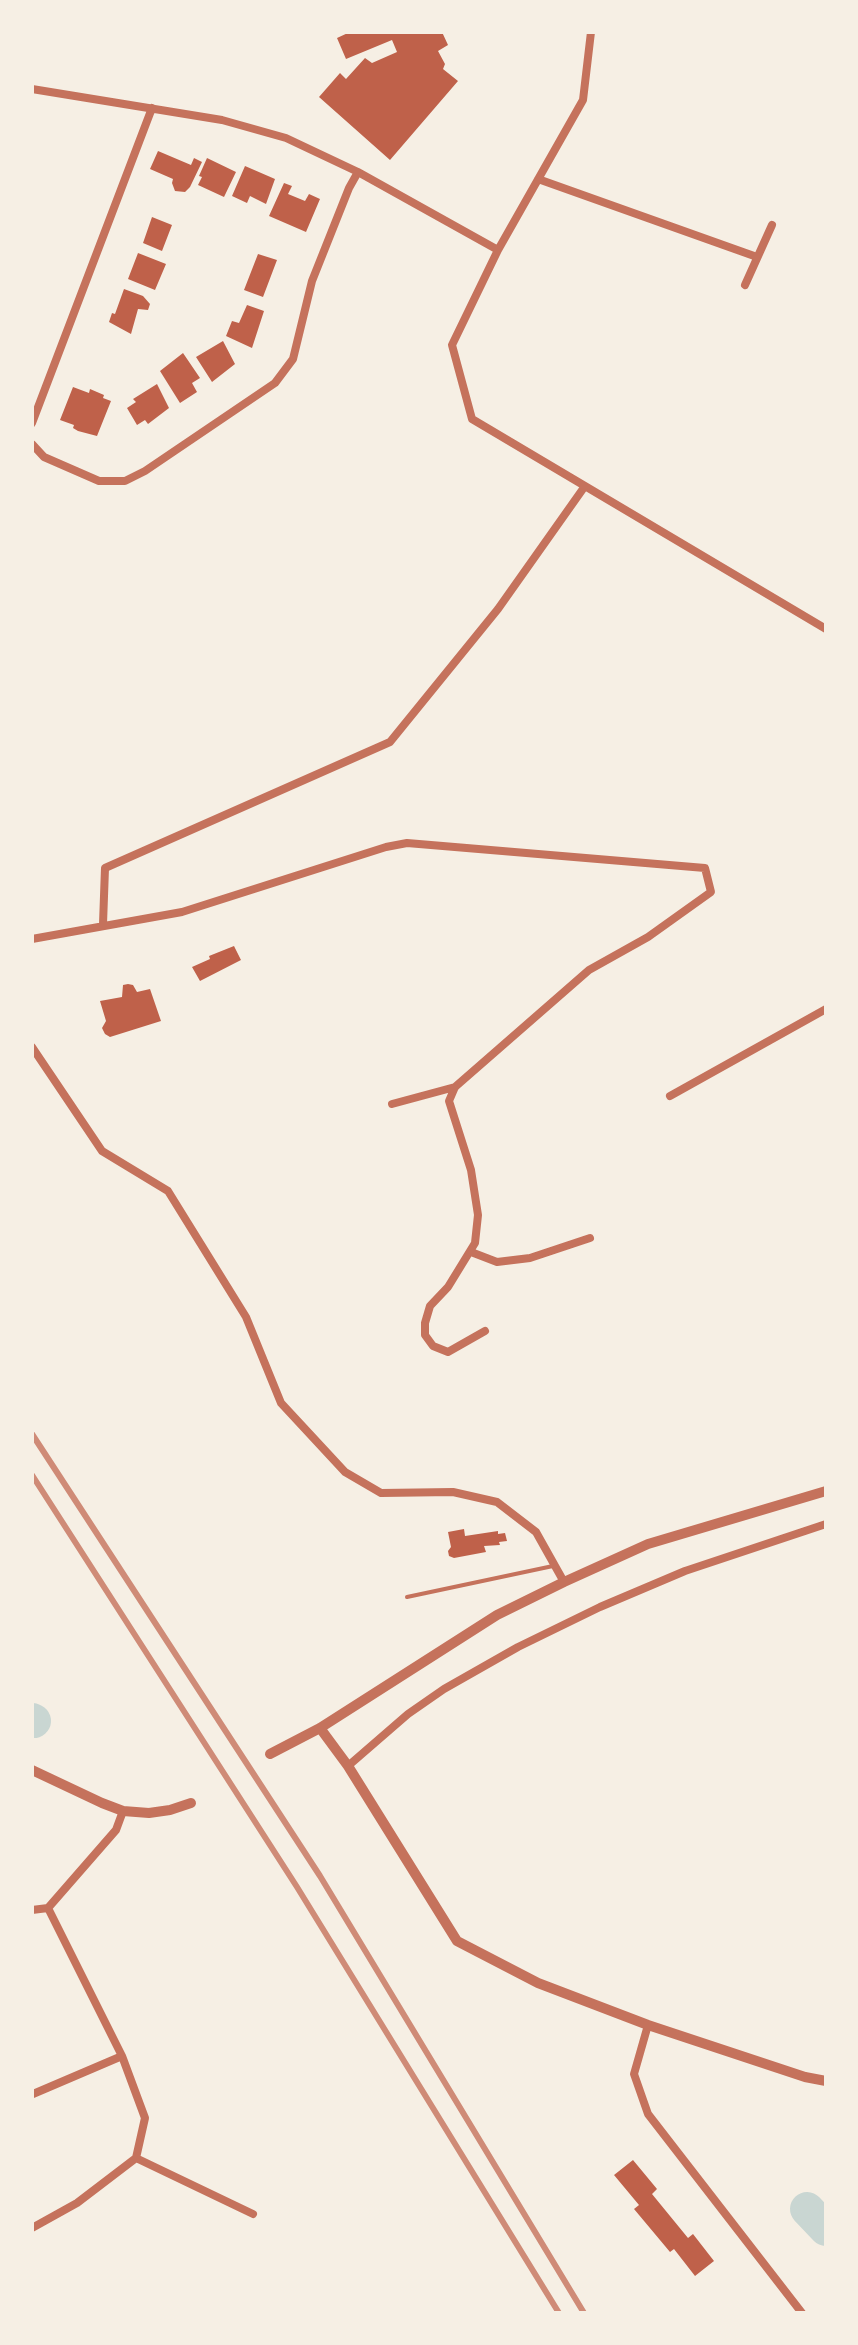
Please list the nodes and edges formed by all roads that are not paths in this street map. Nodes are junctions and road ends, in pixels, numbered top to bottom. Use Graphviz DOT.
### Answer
graph roads {
  1 [pos="591,32"];
  2 [pos="32,89"];
  3 [pos="152,108"];
  4 [pos="358,172"];
  5 [pos="538,179"];
  6 [pos="772,225"];
  7 [pos="498,250"];
  8 [pos="757,257"];
  9 [pos="745,285"];
  10 [pos="32,423"];
  11 [pos="32,444"];
  12 [pos="585,486"];
  13 [pos="826,629"];
  14 [pos="103,924"];
  15 [pos="32,939"];
  16 [pos="826,1009"];
  17 [pos="32,1047"];
  18 [pos="455,1087"];
  19 [pos="670,1096"];
  20 [pos="392,1104"];
  21 [pos="590,1238"];
  22 [pos="471,1252"];
  23 [pos="485,1331"];
  24 [pos="826,1491"];
  25 [pos="826,1524"];
  26 [pos="555,1565"];
  27 [pos="564,1582"];
  28 [pos="407,1597"];
  29 [pos="320,1728"];
  30 [pos="270,1754"];
  31 [pos="348,1766"];
  32 [pos="32,1770"];
  33 [pos="191,1803"];
  34 [pos="123,1811"];
  35 [pos="48,1908"];
  36 [pos="32,1910"];
  37 [pos="648,2025"];
  38 [pos="122,2056"];
  39 [pos="826,2081"];
  40 [pos="33,2094"];
  41 [pos="136,2158"];
  42 [pos="253,2214"];
  43 [pos="32,2228"];
  44 [pos="802,2313"];
  1 -- 5 [label="street"];
  2 -- 3 [label="street"];
  3 -- 4 [label="street"];
  3 -- 10 [label="street"];
  4 -- 7 [label="street"];
  4 -- 11 [label="street"];
  5 -- 7 [label="street"];
  5 -- 8 [label="street"];
  6 -- 8 [label="street"];
  7 -- 12 [label="street"];
  8 -- 9 [label="street"];
  12 -- 13 [label="street"];
  12 -- 14 [label="street"];
  14 -- 15 [label="street"];
  14 -- 18 [label="street"];
  16 -- 19 [label="street"];
  17 -- 26 [label="street"];
  18 -- 20 [label="street"];
  18 -- 22 [label="street"];
  21 -- 22 [label="street"];
  22 -- 23 [label="street"];
  24 -- 27 [label="street"];
  25 -- 31 [label="street"];
  26 -- 27 [label="street"];
  26 -- 28 [label="lane"];
  27 -- 29 [label="street"];
  29 -- 30 [label="street"];
  29 -- 31 [label="street"];
  31 -- 37 [label="street"];
  32 -- 34 [label="street"];
  33 -- 34 [label="street"];
  34 -- 35 [label="street"];
  35 -- 36 [label="street"];
  35 -- 38 [label="street"];
  37 -- 39 [label="street"];
  37 -- 44 [label="street"];
  38 -- 40 [label="street"];
  38 -- 41 [label="street"];
  41 -- 42 [label="street"];
  41 -- 43 [label="street"];
}
